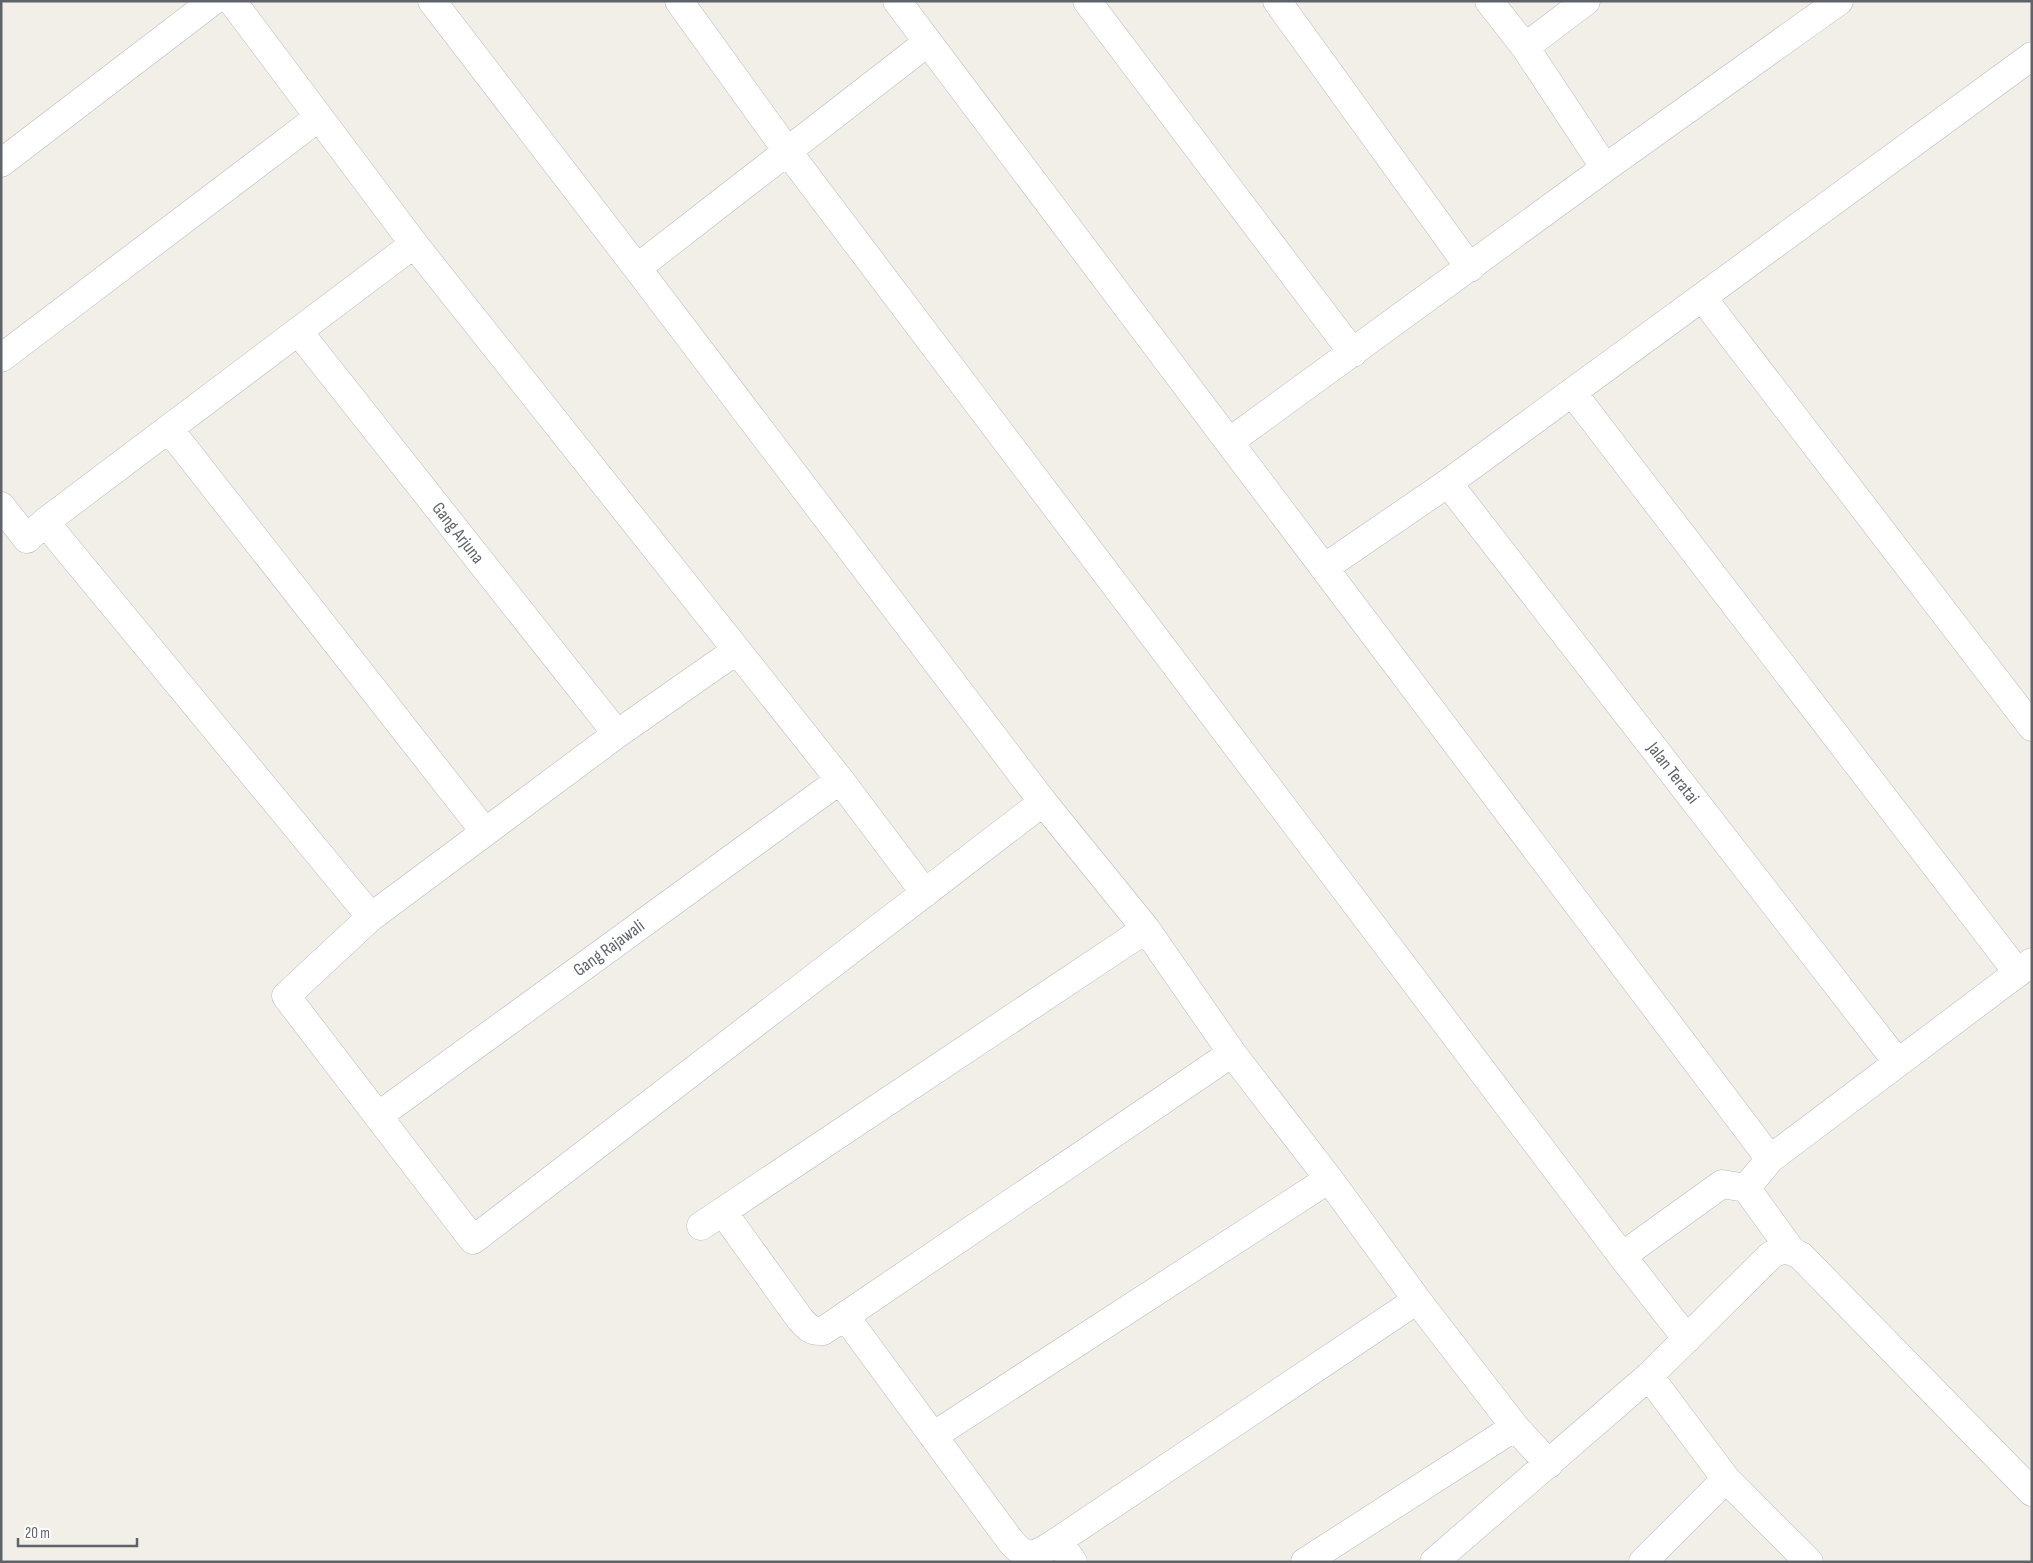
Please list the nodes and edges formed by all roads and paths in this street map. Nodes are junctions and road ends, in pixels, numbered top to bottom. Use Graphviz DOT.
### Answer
graph roads {
  1 [pos="213,1"];
  2 [pos="232,1"];
  3 [pos="432,1"];
  4 [pos="679,1"];
  5 [pos="897,1"];
  6 [pos="1088,1"];
  7 [pos="1277,1"];
  8 [pos="1489,1"];
  9 [pos="1586,1"];
  10 [pos="1839,1"];
  11 [pos="928,42"];
  12 [pos="1525,48"];
  13 [pos="2032,56"];
  14 [pos="319,117"];
  15 [pos="788,152"];
  16 [pos="1,163"];
  17 [pos="1605,168"];
  18 [pos="414,244"];
  19 [pos="638,268"];
  20 [pos="1470,268"];
  21 [pos="1702,297"];
  22 [pos="298,331"];
  23 [pos="1353,353"];
  24 [pos="1,358"];
  25 [pos="1572,392"];
  26 [pos="168,429"];
  27 [pos="1229,442"];
  28 [pos="1448,483"];
  29 [pos="1,506"];
  30 [pos="45,522"];
  31 [pos="1324,568"];
  32 [pos="738,650"];
  33 [pos="2032,727"];
  34 [pos="617,734"];
  35 [pos="840,780"];
  36 [pos="1043,802"];
  37 [pos="485,832"];
  38 [pos="925,893"];
  39 [pos="371,917"];
  40 [pos="1146,929"];
  41 [pos="2025,968"];
  42 [pos="1232,1053"];
  43 [pos="1898,1063"];
  44 [pos="378,1116"];
  45 [pos="1770,1159"];
  46 [pos="1329,1179"];
  47 [pos="1746,1188"];
  48 [pos="1791,1250"];
  49 [pos="1622,1256"];
  50 [pos="1417,1300"];
  51 [pos="845,1316"];
  52 [pos="1687,1339"];
  53 [pos="1649,1376"];
  54 [pos="1515,1427"];
  55 [pos="933,1436"];
  56 [pos="1548,1464"];
  57 [pos="1726,1479"];
  58 [pos="2032,1492"];
  59 [pos="1066,1551"];
  60 [pos="1305,1562"];
  61 [pos="1434,1562"];
  62 [pos="1643,1562"];
  63 [pos="1809,1562"];
  1 -- 16 [label="street"];
  2 -- 14 [label="street"];
  3 -- 19 [label="street"];
  4 -- 15 [label="street"];
  5 -- 11 [label="street"];
  6 -- 23 [label="street"];
  7 -- 20 [label="street"];
  8 -- 12 [label="street"];
  9 -- 12 [label="street"];
  10 -- 17 [label="street"];
  11 -- 15 [label="street"];
  11 -- 27 [label="street"];
  12 -- 17 [label="street"];
  13 -- 21 [label="street"];
  14 -- 18 [label="street"];
  14 -- 24 [label="street"];
  15 -- 19 [label="street"];
  15 -- 49 [label="street"];
  17 -- 20 [label="street"];
  18 -- 22 [label="street"];
  18 -- 32 [label="street"];
  19 -- 36 [label="street"];
  20 -- 23 [label="street"];
  21 -- 25 [label="street"];
  21 -- 33 [label="street"];
  22 -- 26 [label="street"];
  22 -- 34 [label="street, Gang Arjuna"];
  23 -- 27 [label="street"];
  25 -- 28 [label="street"];
  25 -- 41 [label="street"];
  26 -- 30 [label="street"];
  26 -- 37 [label="street"];
  27 -- 31 [label="street"];
  28 -- 31 [label="street"];
  28 -- 43 [label="street, Jalan Teratai"];
  29 -- 30 [label="street"];
  30 -- 39 [label="street"];
  31 -- 45 [label="street"];
  32 -- 34 [label="street"];
  32 -- 35 [label="street"];
  34 -- 37 [label="street"];
  35 -- 38 [label="street"];
  35 -- 44 [label="street, Gang Rajawali"];
  36 -- 38 [label="street"];
  36 -- 40 [label="street"];
  37 -- 39 [label="street"];
  38 -- 44 [label="street"];
  39 -- 44 [label="street"];
  40 -- 42 [label="street"];
  40 -- 51 [label="street"];
  41 -- 43 [label="street"];
  42 -- 46 [label="street"];
  42 -- 51 [label="street"];
  43 -- 45 [label="street"];
  45 -- 47 [label="street"];
  46 -- 50 [label="street"];
  46 -- 55 [label="street"];
  47 -- 48 [label="street"];
  47 -- 49 [label="street"];
  48 -- 52 [label="street"];
  48 -- 58 [label="street"];
  49 -- 52 [label="street"];
  50 -- 54 [label="street"];
  50 -- 59 [label="street"];
  51 -- 55 [label="street"];
  52 -- 53 [label="street"];
  53 -- 56 [label="street"];
  53 -- 57 [label="street"];
  54 -- 56 [label="street"];
  54 -- 60 [label="street"];
  55 -- 59 [label="street"];
  56 -- 61 [label="street"];
  57 -- 62 [label="street"];
  57 -- 63 [label="street"];
}
